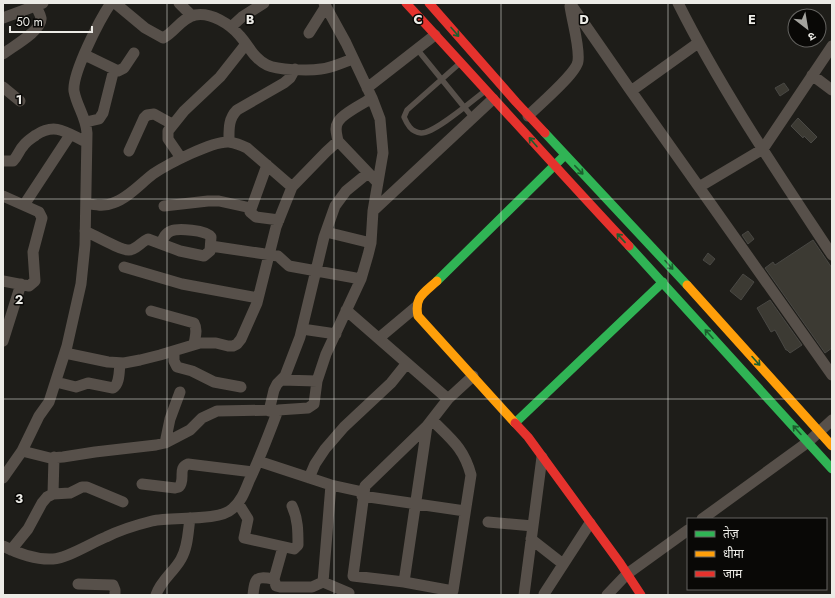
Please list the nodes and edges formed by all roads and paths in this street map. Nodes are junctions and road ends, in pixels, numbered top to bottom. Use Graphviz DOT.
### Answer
graph roads {
  1 [pos="112,3"];
  2 [pos="115,3"];
  3 [pos="179,3"];
  4 [pos="264,3"];
  5 [pos="406,3"];
  6 [pos="429,3"];
  7 [pos="569,3"];
  8 [pos="678,3"];
  9 [pos="38,4"];
  10 [pos="325,4"];
  11 [pos="192,16"];
  12 [pos="3,18"];
  13 [pos="231,28"];
  14 [pos="310,33"];
  15 [pos="435,35"];
  16 [pos="698,43"];
  17 [pos="246,44"];
  18 [pos="832,46"];
  19 [pos="417,49"];
  20 [pos="134,52"];
  21 [pos="3,54"];
  22 [pos="85,55"];
  23 [pos="353,58"];
  24 [pos="460,62"];
  25 [pos="114,69"];
  26 [pos="295,69"];
  27 [pos="812,76"];
  28 [pos="441,80"];
  29 [pos="3,87"];
  30 [pos="367,88"];
  31 [pos="832,90"];
  32 [pos="631,92"];
  33 [pos="490,95"];
  34 [pos="372,98"];
  35 [pos="20,101"];
  36 [pos="464,107"];
  37 [pos="528,116"];
  38 [pos="473,118"];
  39 [pos="86,122"];
  40 [pos="172,124"];
  41 [pos="70,135"];
  42 [pos="338,141"];
  43 [pos="86,142"];
  44 [pos="229,142"];
  45 [pos="763,149"];
  46 [pos="129,151"];
  47 [pos="565,155"];
  48 [pos="181,158"];
  49 [pos="3,161"];
  50 [pos="267,165"];
  51 [pos="554,166"];
  52 [pos="368,173"];
  53 [pos="377,182"];
  54 [pos="699,187"];
  55 [pos="292,188"];
  56 [pos="3,196"];
  57 [pos="86,203"];
  58 [pos="24,206"];
  59 [pos="164,206"];
  60 [pos="251,208"];
  61 [pos="373,212"];
  62 [pos="279,220"];
  63 [pos="86,231"];
  64 [pos="326,232"];
  65 [pos="371,243"];
  66 [pos="162,244"];
  67 [pos="211,246"];
  68 [pos="269,255"];
  69 [pos="832,255"];
  70 [pos="124,267"];
  71 [pos="316,271"];
  72 [pos="361,279"];
  73 [pos="3,281"];
  74 [pos="663,282"];
  75 [pos="21,284"];
  76 [pos="258,298"];
  77 [pos="416,306"];
  78 [pos="346,310"];
  79 [pos="151,312"];
  80 [pos="302,329"];
  81 [pos="336,334"];
  82 [pos="379,338"];
  83 [pos="3,341"];
  84 [pos="194,344"];
  85 [pos="174,351"];
  86 [pos="65,352"];
  87 [pos="120,362"];
  88 [pos="407,363"];
  89 [pos="832,375"];
  90 [pos="472,376"];
  91 [pos="282,380"];
  92 [pos="317,381"];
  93 [pos="56,382"];
  94 [pos="241,387"];
  95 [pos="180,392"];
  96 [pos="448,400"];
  97 [pos="274,410"];
  98 [pos="832,420"];
  99 [pos="429,423"];
  100 [pos="515,423"];
  101 [pos="819,431"];
  102 [pos="808,442"];
  103 [pos="165,443"];
  104 [pos="832,446"];
  105 [pos="22,451"];
  106 [pos="542,457"];
  107 [pos="54,458"];
  108 [pos="258,461"];
  109 [pos="832,469"];
  110 [pos="253,472"];
  111 [pos="3,478"];
  112 [pos="309,478"];
  113 [pos="142,484"];
  114 [pos="331,485"];
  115 [pos="53,494"];
  116 [pos="363,494"];
  117 [pos="123,502"];
  118 [pos="238,503"];
  119 [pos="416,504"];
  120 [pos="292,506"];
  121 [pos="465,511"];
  122 [pos="190,518"];
  123 [pos="703,518"];
  124 [pos="488,522"];
  125 [pos="590,523"];
  126 [pos="533,526"];
  127 [pos="687,531"];
  128 [pos="532,539"];
  129 [pos="283,547"];
  130 [pos="5,548"];
  131 [pos="563,564"];
  132 [pos="627,574"];
  133 [pos="353,576"];
  134 [pos="274,579"];
  135 [pos="323,582"];
  136 [pos="404,582"];
  137 [pos="78,584"];
  138 [pos="525,590"];
  139 [pos="452,593"];
  140 [pos="350,594"];
  141 [pos="114,595"];
  142 [pos="156,595"];
  143 [pos="253,595"];
  144 [pos="544,595"];
  145 [pos="607,595"];
  146 [pos="641,595"];
  1 -- 22 [label="street"];
  2 -- 11 [label="street"];
  3 -- 11 [label="street"];
  4 -- 13 [label="street"];
  5 -- 15 [label="main road"];
  6 -- 37 [label="main road, one-way"];
  7 -- 32 [label="street"];
  7 -- 37 [label="street"];
  8 -- 16 [label="street"];
  9 -- 12 [label="street"];
  9 -- 21 [label="street"];
  10 -- 14 [label="street"];
  10 -- 23 [label="street"];
  11 -- 13 [label="street"];
  13 -- 17 [label="street"];
  15 -- 19 [label="street"];
  15 -- 24 [label="main road"];
  16 -- 32 [label="street"];
  16 -- 45 [label="street"];
  17 -- 26 [label="street"];
  17 -- 40 [label="street"];
  18 -- 27 [label="street"];
  19 -- 28 [label="lane"];
  19 -- 30 [label="street"];
  20 -- 25 [label="street"];
  22 -- 25 [label="street"];
  22 -- 39 [label="street"];
  23 -- 26 [label="street"];
  23 -- 30 [label="street"];
  24 -- 28 [label="lane"];
  24 -- 33 [label="main road"];
  25 -- 39 [label="street"];
  26 -- 44 [label="street"];
  27 -- 31 [label="street"];
  27 -- 45 [label="street"];
  28 -- 36 [label="lane"];
  28 -- 36 [label="lane"];
  29 -- 35 [label="street"];
  30 -- 34 [label="street"];
  32 -- 54 [label="street"];
  33 -- 36 [label="lane"];
  33 -- 38 [label="street"];
  51 -- 33 [label="main road, one-way"];
  34 -- 42 [label="street"];
  34 -- 53 [label="street"];
  36 -- 38 [label="lane"];
  37 -- 47 [label="main road"];
  38 -- 61 [label="street"];
  39 -- 43 [label="street"];
  40 -- 46 [label="street"];
  40 -- 48 [label="street"];
  41 -- 43 [label="street"];
  41 -- 49 [label="street"];
  41 -- 58 [label="street"];
  42 -- 52 [label="street"];
  42 -- 55 [label="street"];
  43 -- 57 [label="street"];
  44 -- 48 [label="street"];
  44 -- 50 [label="street"];
  45 -- 54 [label="street"];
  45 -- 69 [label="street"];
  47 -- 51 [label="main road"];
  47 -- 101 [label="main road, one-way"];
  48 -- 57 [label="street"];
  50 -- 55 [label="street"];
  50 -- 60 [label="street"];
  74 -- 51 [label="main road, one-way"];
  51 -- 77 [label="main road"];
  52 -- 53 [label="street"];
  52 -- 64 [label="street"];
  53 -- 61 [label="street"];
  54 -- 89 [label="street"];
  55 -- 62 [label="street"];
  56 -- 58 [label="street"];
  57 -- 63 [label="street"];
  58 -- 75 [label="street"];
  59 -- 60 [label="street"];
  60 -- 62 [label="street"];
  61 -- 65 [label="street"];
  62 -- 68 [label="street"];
  63 -- 66 [label="street"];
  63 -- 86 [label="street"];
  64 -- 65 [label="street"];
  64 -- 71 [label="street"];
  65 -- 72 [label="street"];
  66 -- 67 [label="street"];
  66 -- 67 [label="street"];
  67 -- 68 [label="street"];
  68 -- 71 [label="street"];
  68 -- 76 [label="street"];
  70 -- 76 [label="street"];
  71 -- 72 [label="street"];
  71 -- 80 [label="street"];
  72 -- 78 [label="street"];
  73 -- 75 [label="street"];
  74 -- 100 [label="main road"];
  102 -- 74 [label="main road, one-way"];
  75 -- 83 [label="street"];
  76 -- 84 [label="street"];
  77 -- 82 [label="street"];
  77 -- 90 [label="main road"];
  78 -- 81 [label="street"];
  78 -- 82 [label="street"];
  79 -- 84 [label="street"];
  80 -- 81 [label="street"];
  80 -- 91 [label="street"];
  81 -- 92 [label="street"];
  82 -- 88 [label="street"];
  84 -- 85 [label="street"];
  85 -- 87 [label="street"];
  85 -- 94 [label="street"];
  86 -- 87 [label="street"];
  86 -- 93 [label="street"];
  87 -- 93 [label="street"];
  88 -- 96 [label="street"];
  88 -- 112 [label="street"];
  90 -- 96 [label="street"];
  90 -- 100 [label="main road"];
  91 -- 92 [label="street"];
  91 -- 97 [label="street"];
  92 -- 97 [label="street"];
  93 -- 105 [label="street"];
  95 -- 103 [label="street"];
  96 -- 99 [label="street"];
  97 -- 103 [label="street"];
  97 -- 108 [label="street"];
  98 -- 101 [label="street"];
  99 -- 116 [label="street"];
  99 -- 119 [label="street"];
  99 -- 121 [label="street"];
  100 -- 106 [label="main road"];
  101 -- 102 [label="street"];
  101 -- 104 [label="main road"];
  102 -- 109 [label="main road"];
  102 -- 123 [label="street"];
  103 -- 107 [label="street"];
  105 -- 107 [label="street"];
  105 -- 111 [label="street"];
  106 -- 125 [label="main road"];
  106 -- 126 [label="street"];
  107 -- 115 [label="street"];
  108 -- 110 [label="street"];
  108 -- 112 [label="street"];
  110 -- 113 [label="street"];
  110 -- 118 [label="street"];
  112 -- 114 [label="street"];
  114 -- 116 [label="street"];
  114 -- 135 [label="street"];
  115 -- 117 [label="street"];
  115 -- 130 [label="street"];
  116 -- 119 [label="street"];
  116 -- 133 [label="street"];
  118 -- 122 [label="street"];
  118 -- 129 [label="street"];
  119 -- 121 [label="street"];
  119 -- 136 [label="street"];
  120 -- 129 [label="street"];
  121 -- 139 [label="street"];
  122 -- 130 [label="street"];
  122 -- 142 [label="street"];
  124 -- 126 [label="street"];
  125 -- 131 [label="street"];
  125 -- 132 [label="main road"];
  126 -- 128 [label="street"];
  127 -- 132 [label="street"];
  128 -- 131 [label="street"];
  128 -- 138 [label="street"];
  129 -- 134 [label="street"];
  131 -- 144 [label="street"];
  132 -- 145 [label="street"];
  132 -- 146 [label="main road"];
  133 -- 136 [label="street"];
  133 -- 140 [label="street"];
  134 -- 135 [label="street"];
  134 -- 143 [label="street"];
  135 -- 140 [label="street"];
  136 -- 139 [label="street"];
  137 -- 141 [label="street"];
  138 -- 144 [label="street"];
}
